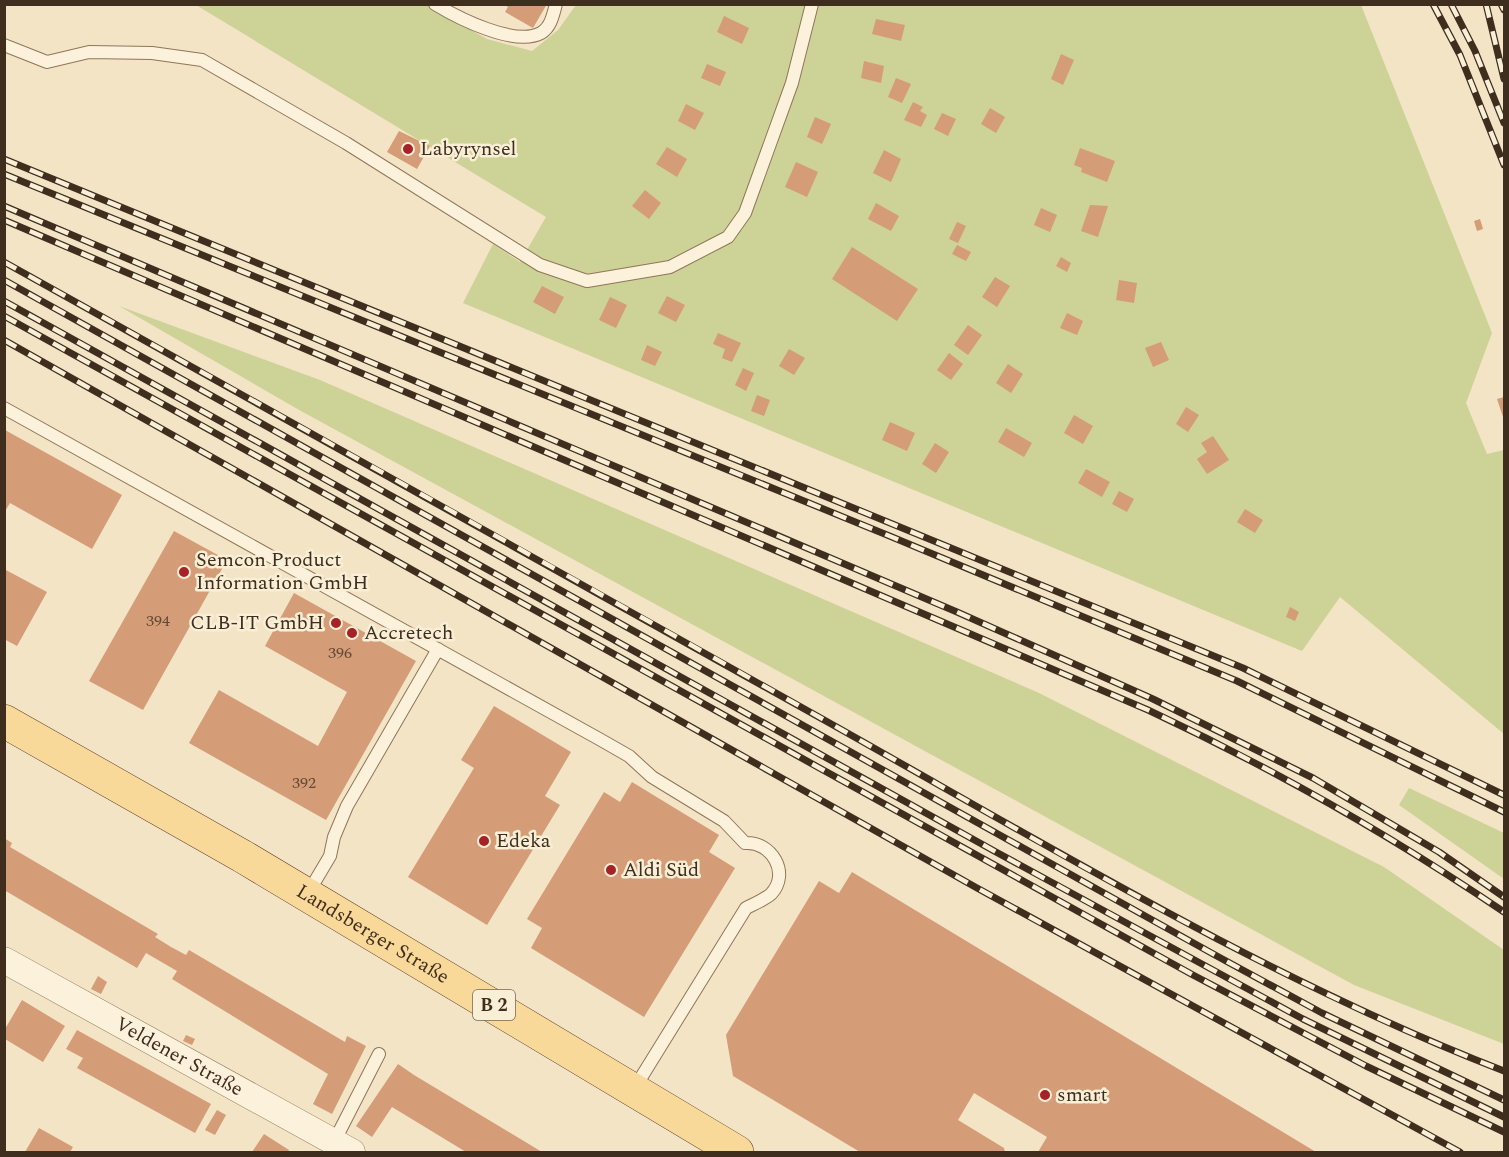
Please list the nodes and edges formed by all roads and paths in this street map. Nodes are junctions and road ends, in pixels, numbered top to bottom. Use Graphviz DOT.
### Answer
graph roads {
  1 [pos="435,4"];
  2 [pos="556,4"];
  3 [pos="812,4"];
  4 [pos="4,45"];
  5 [pos="4,408"];
  6 [pos="438,649"];
  7 [pos="4,721"];
  8 [pos="307,894"];
  9 [pos="4,960"];
  10 [pos="379,1054"];
  11 [pos="634,1089"];
  12 [pos="338,1149"];
  13 [pos="737,1152"];
  1 -- 2 [label="lane"];
  3 -- 4 [label="lane"];
  5 -- 6 [label="lane"];
  6 -- 8 [label="lane"];
  6 -- 11 [label="lane"];
  7 -- 8 [label="main road, Landsberger Straße / B 2"];
  8 -- 11 [label="main road, Landsberger Straße / B 2"];
  9 -- 12 [label="street, Veldener Straße"];
  10 -- 12 [label="lane"];
  11 -- 13 [label="main road, Landsberger Straße / B 2"];
}
